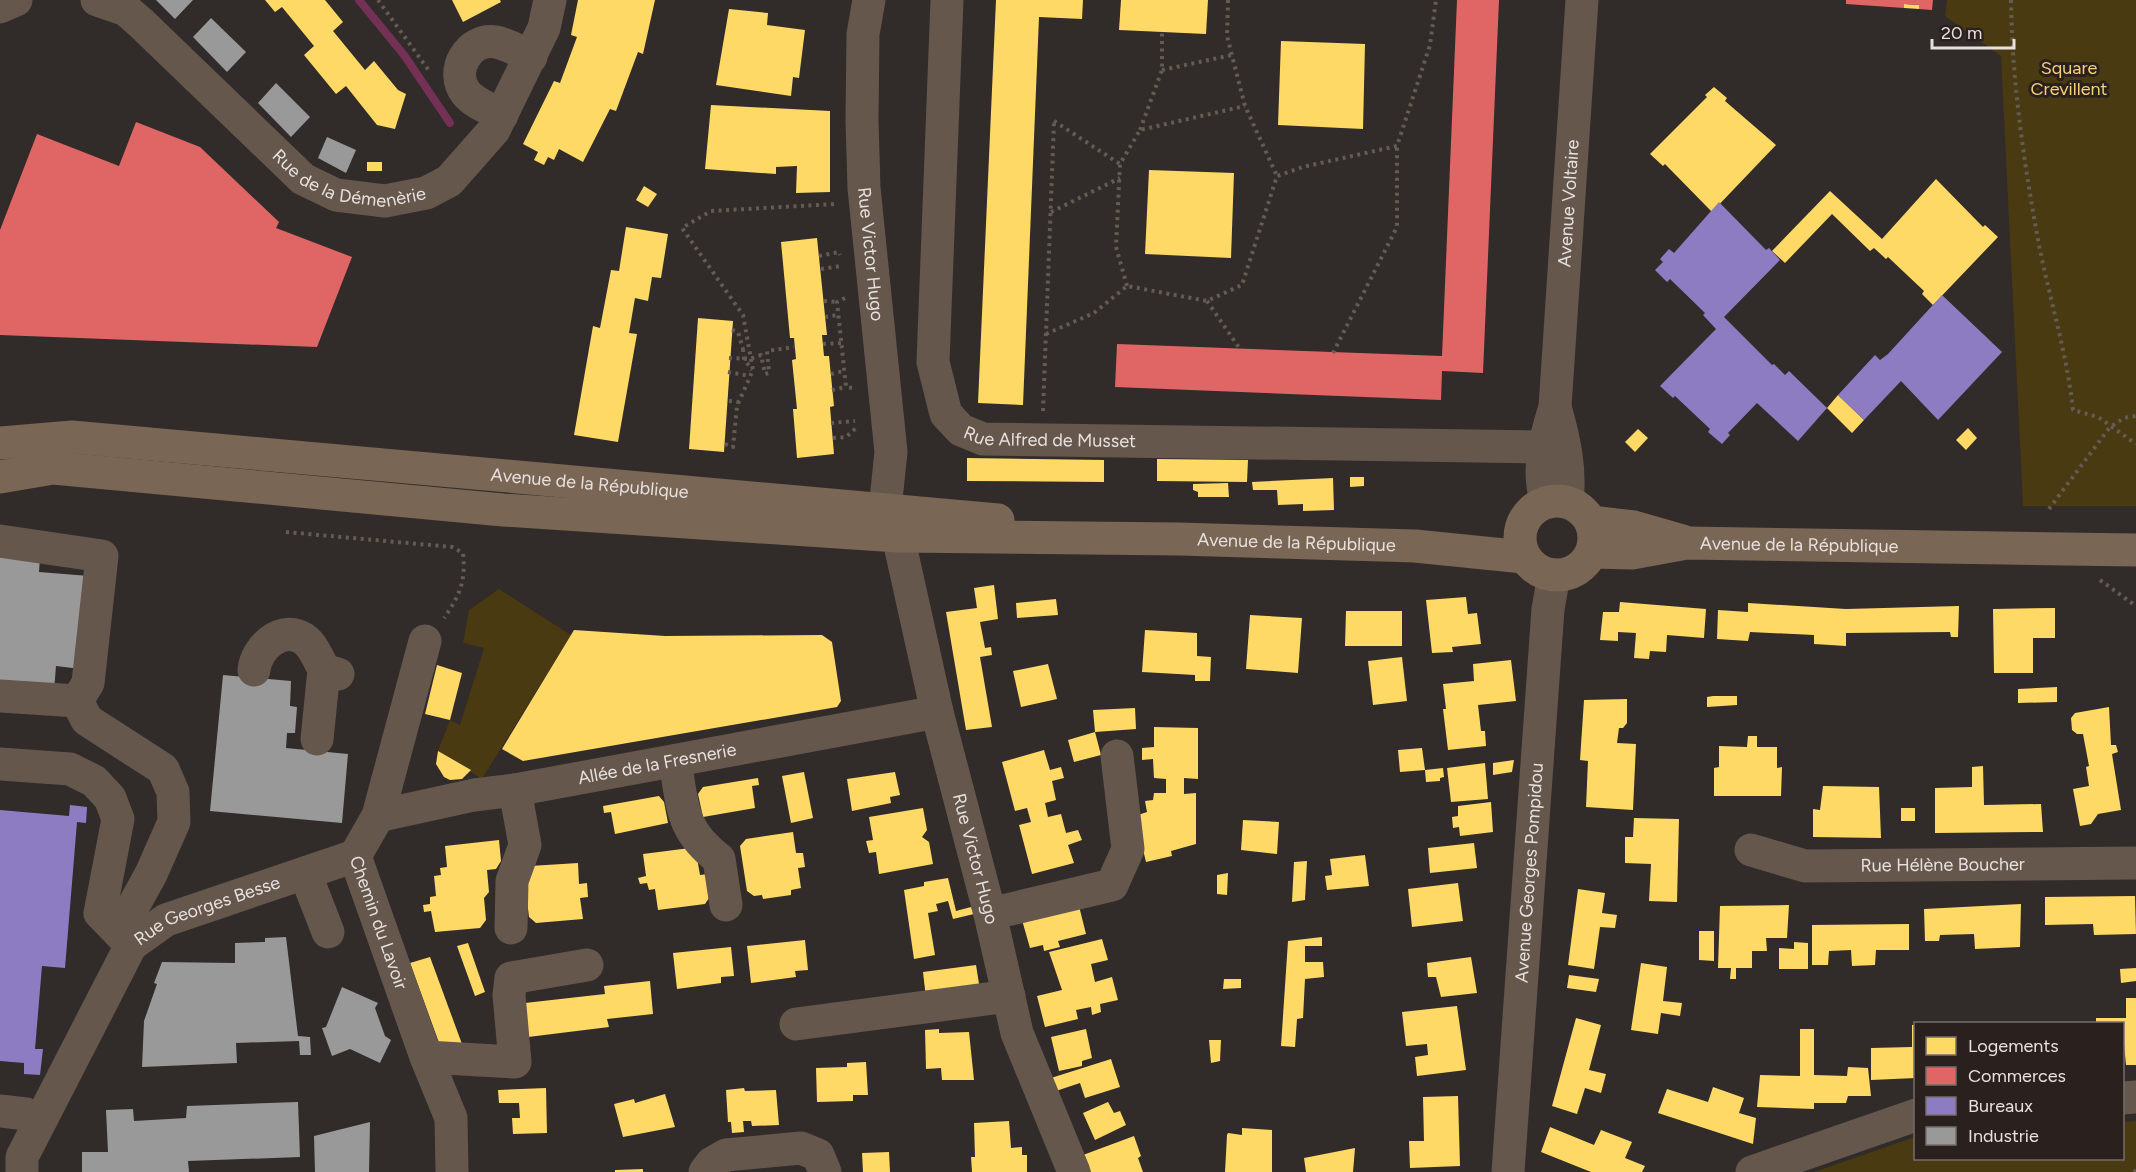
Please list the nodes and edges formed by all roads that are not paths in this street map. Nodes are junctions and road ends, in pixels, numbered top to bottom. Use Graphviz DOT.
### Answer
graph roads {
  1 [pos="16,0"];
  2 [pos="97,0"];
  3 [pos="550,0"];
  4 [pos="868,0"];
  5 [pos="947,0"];
  6 [pos="1582,0"];
  7 [pos="0,7"];
  8 [pos="531,57"];
  9 [pos="502,115"];
  10 [pos="1555,407"];
  11 [pos="0,443"];
  12 [pos="1542,447"];
  13 [pos="0,477"];
  14 [pos="1574,519"];
  15 [pos="892,523"];
  16 [pos="2136,532"];
  17 [pos="0,541"];
  18 [pos="1522,543"];
  19 [pos="1911,544"];
  20 [pos="2136,550"];
  21 [pos="1554,575"];
  22 [pos="425,641"];
  23 [pos="254,670"];
  24 [pos="0,696"];
  25 [pos="77,700"];
  26 [pos="937,712"];
  27 [pos="317,740"];
  28 [pos="1117,756"];
  29 [pos="675,761"];
  30 [pos="0,764"];
  31 [pos="515,790"];
  32 [pos="378,816"];
  33 [pos="1751,850"];
  34 [pos="355,856"];
  35 [pos="2136,862"];
  36 [pos="305,873"];
  37 [pos="726,905"];
  38 [pos="990,914"];
  39 [pos="511,928"];
  40 [pos="328,932"];
  41 [pos="125,938"];
  42 [pos="587,966"];
  43 [pos="1009,996"];
  44 [pos="795,1024"];
  45 [pos="426,1058"];
  46 [pos="0,1111"];
  47 [pos="1914,1116"];
  48 [pos="40,1121"];
  49 [pos="22,1172"];
  50 [pos="452,1172"];
  51 [pos="705,1172"];
  52 [pos="825,1172"];
  53 [pos="1074,1172"];
  54 [pos="1508,1172"];
  55 [pos="1752,1172"];
  1 -- 7 [label="street"];
  2 -- 9 [label="street, Rue de la Démenèrie"];
  3 -- 8 [label="street, Rue de la Démenèrie"];
  4 -- 15 [label="street, Rue Victor Hugo"];
  5 -- 12 [label="street, Rue Alfred de Musset"];
  6 -- 10 [label="street, Avenue Voltaire"];
  8 -- 9 [label="street, Rue de la Démenèrie"];
  8 -- 9 [label="street"];
  10 -- 12 [label="street, Avenue Voltaire"];
  10 -- 14 [label="street, Avenue Voltaire"];
  11 -- 15 [label="main road, Avenue de la République"];
  12 -- 14 [label="street, Avenue Voltaire"];
  13 -- 15 [label="main road, Avenue de la République"];
  14 -- 18 [label="main road"];
  14 -- 19 [label="main road, Avenue de la République"];
  14 -- 21 [label="main road"];
  15 -- 18 [label="main road, Avenue de la République"];
  15 -- 26 [label="street, Rue Victor Hugo"];
  16 -- 19 [label="main road, Avenue de la République"];
  17 -- 25 [label="street"];
  18 -- 21 [label="main road"];
  19 -- 20 [label="main road, Avenue de la République"];
  21 -- 54 [label="street, Avenue Georges Pompidou"];
  22 -- 32 [label="street, Chemin du Lavoir"];
  23 -- 27 [label="street"];
  24 -- 25 [label="street"];
  25 -- 41 [label="street"];
  26 -- 29 [label="street, Allée de la Fresnerie"];
  26 -- 38 [label="street, Rue Victor Hugo"];
  28 -- 38 [label="street"];
  29 -- 31 [label="street, Allée de la Fresnerie"];
  29 -- 37 [label="street"];
  30 -- 41 [label="street"];
  31 -- 32 [label="street, Allée de la Fresnerie"];
  31 -- 39 [label="street"];
  32 -- 34 [label="street, Chemin du Lavoir"];
  33 -- 35 [label="street, Rue Hélène Boucher"];
  34 -- 36 [label="street, Rue Georges Besse"];
  34 -- 45 [label="street, Chemin du Lavoir"];
  36 -- 40 [label="street"];
  36 -- 41 [label="street, Rue Georges Besse"];
  38 -- 43 [label="street, Rue Victor Hugo"];
  41 -- 48 [label="street, Rue Georges Besse"];
  42 -- 45 [label="street"];
  43 -- 44 [label="street"];
  43 -- 53 [label="street, Rue Victor Hugo"];
  45 -- 50 [label="street, Chemin du Lavoir"];
  46 -- 48 [label="street"];
  47 -- 55 [label="street"];
  48 -- 49 [label="street, Rue Georges Besse"];
  51 -- 52 [label="street"];
}
